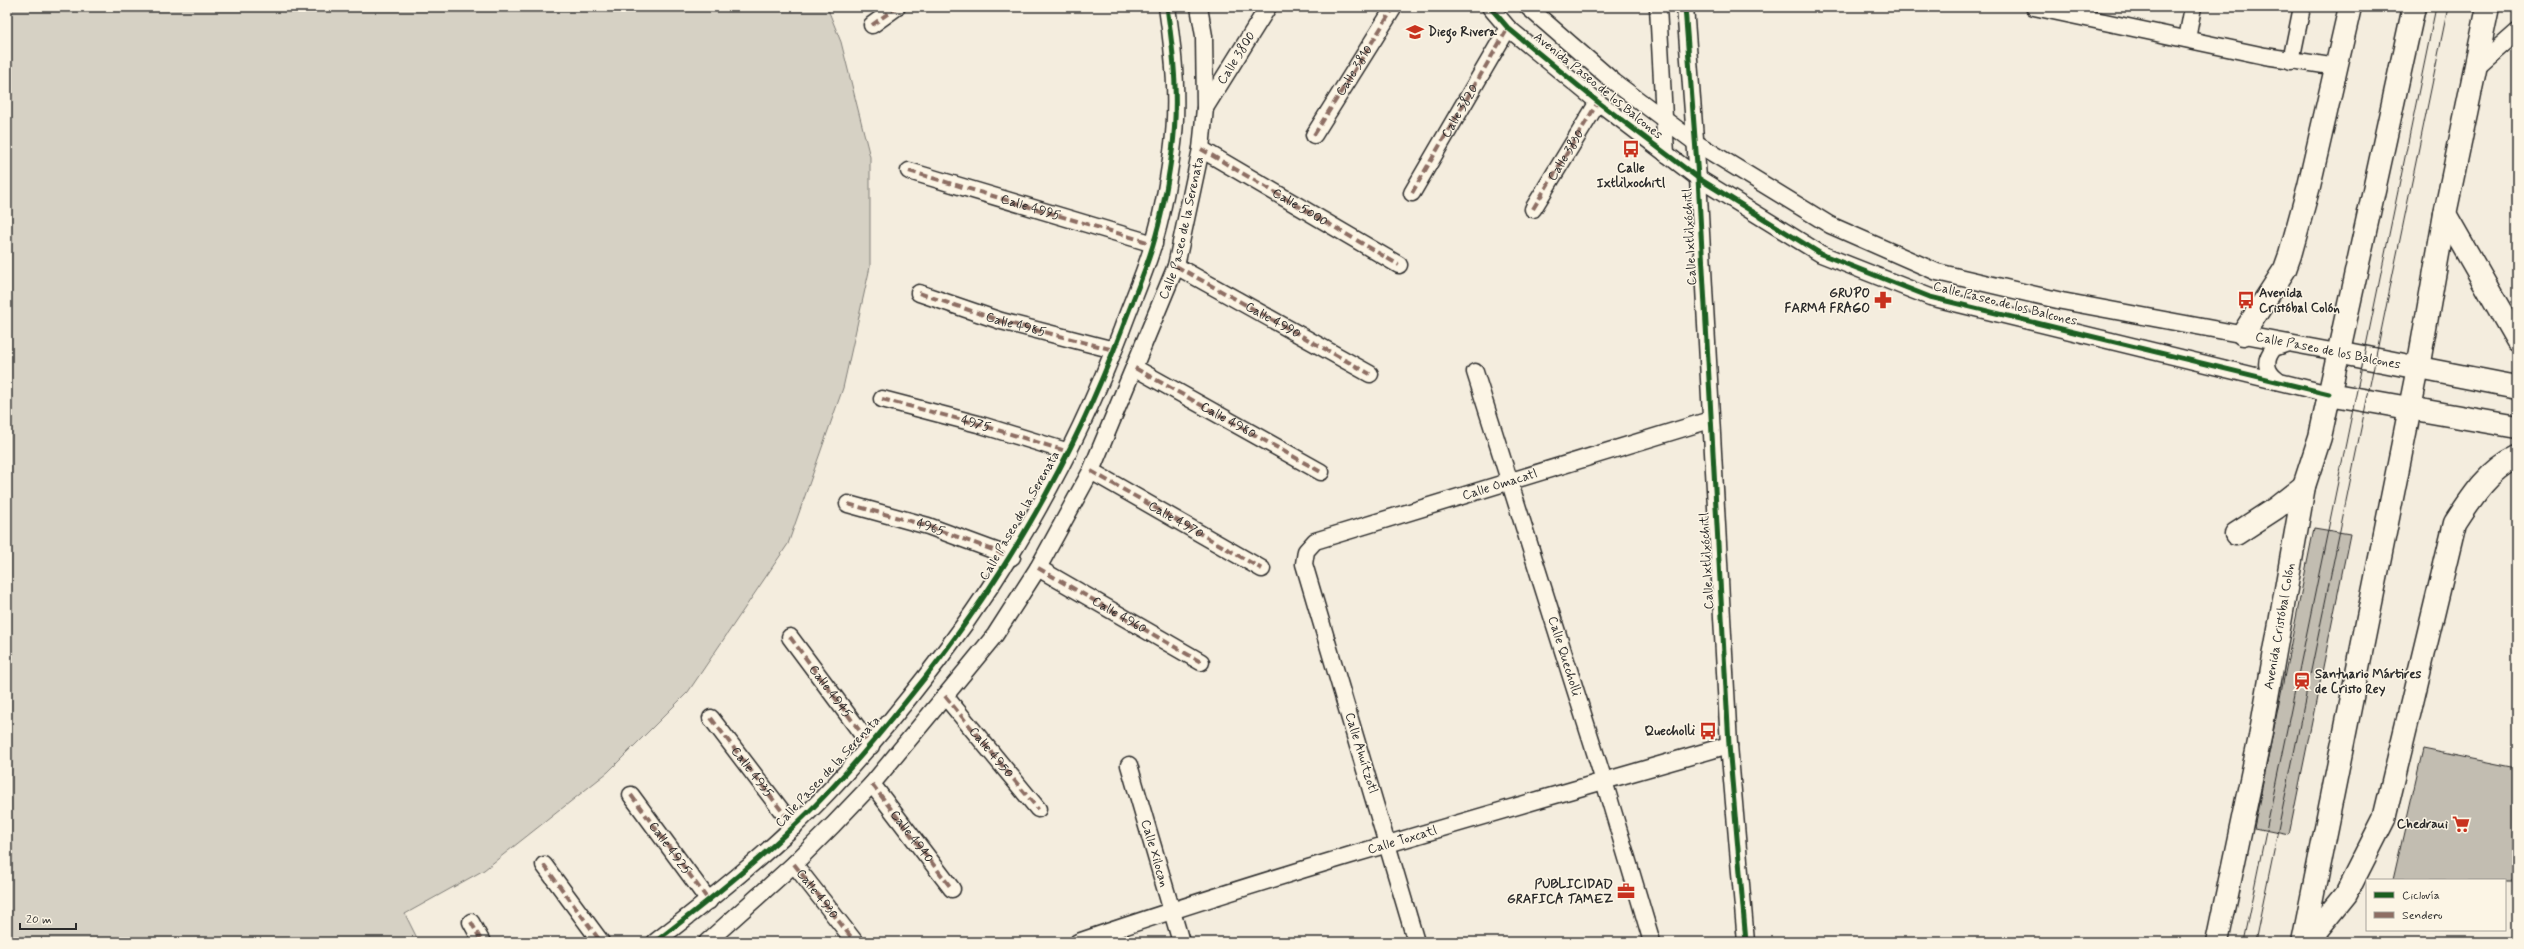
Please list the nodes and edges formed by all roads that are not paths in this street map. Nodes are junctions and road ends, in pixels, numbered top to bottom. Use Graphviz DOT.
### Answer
graph roads {
  1 [pos="897,7"];
  2 [pos="1167,7"];
  3 [pos="1199,7"];
  4 [pos="1268,7"];
  5 [pos="1394,7"];
  6 [pos="1490,7"];
  7 [pos="1528,7"];
  8 [pos="1658,7"];
  9 [pos="1686,7"];
  10 [pos="2034,7"];
  11 [pos="2193,7"];
  12 [pos="2302,7"];
  13 [pos="2350,7"];
  14 [pos="2414,7"];
  15 [pos="2488,7"];
  16 [pos="872,25"];
  17 [pos="1508,28"];
  18 [pos="2517,32"];
  19 [pos="2187,39"];
  20 [pos="2291,62"];
  21 [pos="2337,67"];
  22 [pos="2474,70"];
  23 [pos="1598,102"];
  24 [pos="1205,108"];
  25 [pos="1664,120"];
  26 [pos="1314,135"];
  27 [pos="1696,143"];
  28 [pos="1201,149"];
  29 [pos="1666,154"];
  30 [pos="909,171"];
  31 [pos="1698,178"];
  32 [pos="1412,193"];
  33 [pos="1533,208"];
  34 [pos="2445,214"];
  35 [pos="1154,244"];
  36 [pos="1399,265"];
  37 [pos="1176,266"];
  38 [pos="919,294"];
  39 [pos="2243,334"];
  40 [pos="2517,340"];
  41 [pos="2288,343"];
  42 [pos="1114,350"];
  43 [pos="2337,352"];
  44 [pos="1135,368"];
  45 [pos="2418,368"];
  46 [pos="1474,372"];
  47 [pos="1370,374"];
  48 [pos="2277,380"];
  49 [pos="2517,387"];
  50 [pos="2329,394"];
  51 [pos="882,399"];
  52 [pos="2409,410"];
  53 [pos="1710,420"];
  54 [pos="2517,427"];
  55 [pos="1069,452"];
  56 [pos="2517,457"];
  57 [pos="1091,471"];
  58 [pos="1321,472"];
  59 [pos="1509,482"];
  60 [pos="2304,486"];
  61 [pos="848,504"];
  62 [pos="2236,534"];
  63 [pos="1012,557"];
  64 [pos="1304,564"];
  65 [pos="1038,568"];
  66 [pos="1262,569"];
  67 [pos="790,638"];
  68 [pos="1201,662"];
  69 [pos="945,696"];
  70 [pos="711,718"];
  71 [pos="1729,745"];
  72 [pos="871,746"];
  73 [pos="1129,765"];
  74 [pos="1604,781"];
  75 [pos="872,784"];
  76 [pos="631,795"];
  77 [pos="1038,809"];
  78 [pos="794,827"];
  79 [pos="1388,844"];
  80 [pos="794,864"];
  81 [pos="544,865"];
  82 [pos="952,890"];
  83 [pos="709,901"];
  84 [pos="1172,910"];
  85 [pos="472,922"];
  86 [pos="482,942"];
  87 [pos="601,942"];
  88 [pos="655,942"];
  89 [pos="707,942"];
  90 [pos="855,942"];
  91 [pos="1078,942"];
  92 [pos="1181,942"];
  93 [pos="1416,942"];
  94 [pos="1652,942"];
  95 [pos="1746,942"];
  96 [pos="2217,942"];
  97 [pos="2303,942"];
  98 [pos="2306,942"];
  1 -- 16 [label="street"];
  2 -- 35 [label="street, Calle Paseo de la Serenata"];
  3 -- 24 [label="street, Calle Paseo de la Serenata"];
  4 -- 24 [label="street, Calle 3800"];
  5 -- 26 [label="street, Calle 3810"];
  6 -- 17 [label="street, Avenida Paseo de los Balcones"];
  7 -- 25 [label="street, Avenida Paseo de los Balcones"];
  8 -- 25 [label="street"];
  9 -- 27 [label="street, Calle Ixtlilxóchitl"];
  10 -- 19 [label="street"];
  11 -- 19 [label="street"];
  12 -- 20 [label="street"];
  13 -- 21 [label="main road"];
  14 -- 43 [label="main road, Avenida Cristóbal Colón"];
  15 -- 22 [label="main road"];
  17 -- 23 [label="street, Avenida Paseo de los Balcones"];
  17 -- 32 [label="street, Calle 3820"];
  18 -- 22 [label="street"];
  19 -- 20 [label="street"];
  20 -- 21 [label="street"];
  21 -- 39 [label="main road"];
  22 -- 34 [label="main road"];
  23 -- 29 [label="street, Avenida Paseo de los Balcones"];
  23 -- 33 [label="street, Calle 3830"];
  24 -- 28 [label="street, Calle Paseo de la Serenata"];
  25 -- 27 [label="street, Avenida Paseo de los Balcones"];
  25 -- 29 [label="street"];
  27 -- 31 [label="street, Calle Ixtlilxóchitl"];
  27 -- 39 [label="street, Calle Paseo de los Balcones"];
  28 -- 36 [label="street, Calle 5000"];
  28 -- 37 [label="street, Calle Paseo de la Serenata"];
  29 -- 31 [label="street, Avenida Paseo de los Balcones"];
  30 -- 35 [label="street, Calle 4995"];
  31 -- 48 [label="street, Calle Paseo de los Balcones"];
  31 -- 53 [label="street, Calle Ixtlilxóchitl"];
  34 -- 40 [label="main road"];
  34 -- 45 [label="main road"];
  35 -- 42 [label="street, Calle Paseo de la Serenata"];
  37 -- 44 [label="street, Calle Paseo de la Serenata"];
  37 -- 47 [label="street, Calle 4990"];
  38 -- 42 [label="street, Calle 4985"];
  39 -- 41 [label="street, Calle Paseo de los Balcones"];
  41 -- 43 [label="street, Calle Paseo de los Balcones"];
  41 -- 48 [label="street"];
  42 -- 55 [label="street, Calle Paseo de la Serenata"];
  43 -- 45 [label="main road, Calle Paseo de los Balcones"];
  43 -- 50 [label="main road, Avenida Cristóbal Colón"];
  44 -- 57 [label="street, Calle Paseo de la Serenata"];
  44 -- 58 [label="street, Calle 4980"];
  45 -- 49 [label="main road, Calle Paseo de los Balcones"];
  45 -- 52 [label="main road"];
  46 -- 59 [label="street, Calle Quecholli"];
  48 -- 50 [label="street, Calle Paseo de los Balcones"];
  50 -- 52 [label="main road, Calle Paseo de los Balcones"];
  50 -- 60 [label="main road, Avenida Cristóbal Colón"];
  51 -- 55 [label="street, 4975"];
  52 -- 54 [label="main road, Calle Paseo de los Balcones"];
  52 -- 97 [label="main road"];
  53 -- 59 [label="street, Calle Omacatl"];
  53 -- 71 [label="street, Calle Ixtlilxóchitl"];
  55 -- 63 [label="street, Calle Paseo de la Serenata"];
  56 -- 98 [label="main road"];
  57 -- 65 [label="street, Calle Paseo de la Serenata"];
  57 -- 66 [label="street, Calle 4970"];
  59 -- 64 [label="street, Calle Omacatl"];
  59 -- 74 [label="street, Calle Quecholli"];
  60 -- 62 [label="main road"];
  60 -- 96 [label="main road, Avenida Cristóbal Colón"];
  61 -- 63 [label="street, 4965"];
  63 -- 72 [label="street, Calle Paseo de la Serenata"];
  64 -- 79 [label="street, Calle Ahuítzotl"];
  65 -- 68 [label="street, Calle 4960"];
  65 -- 69 [label="street, Calle Paseo de la Serenata"];
  67 -- 72 [label="street, Calle 4945"];
  69 -- 75 [label="street, Calle Paseo de la Serenata"];
  69 -- 77 [label="street, Calle 4950"];
  70 -- 78 [label="street, Calle 4935"];
  71 -- 74 [label="street, Calle Toxcatl"];
  71 -- 95 [label="street, Calle Ixtlilxóchitl"];
  72 -- 78 [label="street, Calle Paseo de la Serenata"];
  73 -- 84 [label="street, Calle Xilocan"];
  74 -- 79 [label="street, Calle Toxcatl"];
  74 -- 94 [label="street, Calle Quecholli"];
  75 -- 80 [label="street, Calle Paseo de la Serenata"];
  75 -- 82 [label="street, Calle 4940"];
  76 -- 83 [label="street, Calle 4925"];
  78 -- 83 [label="street, Calle Paseo de la Serenata"];
  79 -- 84 [label="street, Calle Toxcatl"];
  79 -- 93 [label="street, Calle Ahuítzotl"];
  80 -- 89 [label="street, Calle Paseo de la Serenata"];
  80 -- 90 [label="street, Calle 4930"];
  81 -- 87 [label="street"];
  83 -- 88 [label="street, Calle Paseo de la Serenata"];
  84 -- 91 [label="street, Calle Toxcatl"];
  84 -- 92 [label="street, Calle Xilocan"];
  85 -- 86 [label="street"];
}
